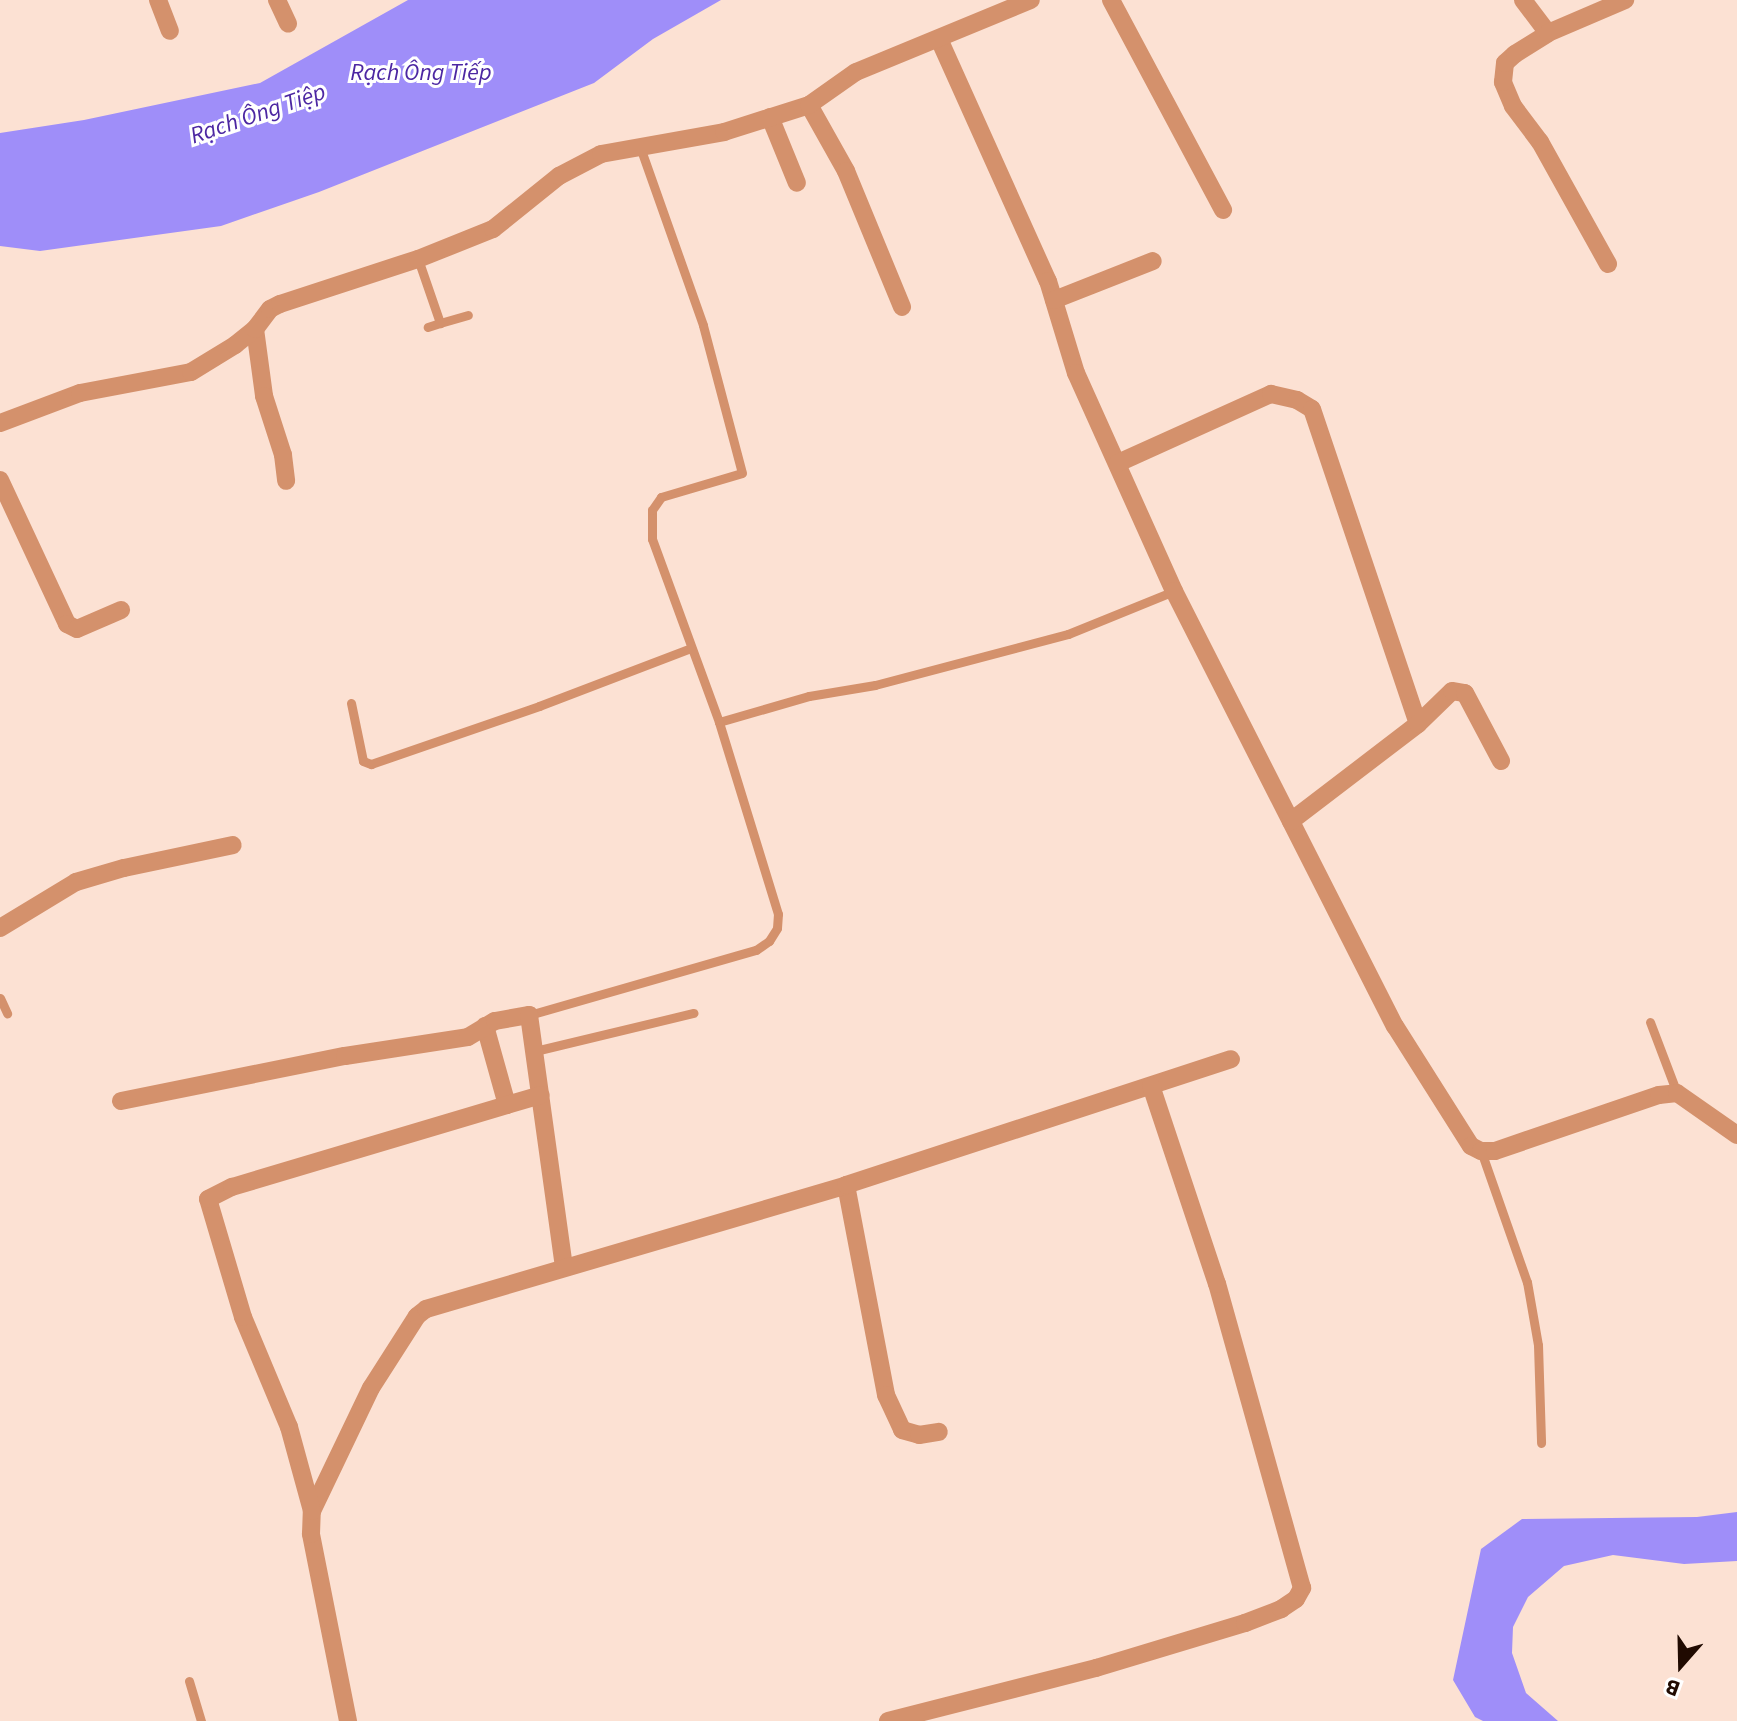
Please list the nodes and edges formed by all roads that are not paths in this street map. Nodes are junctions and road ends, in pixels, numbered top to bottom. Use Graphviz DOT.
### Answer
graph roads {
  1 [pos="158,0"];
  2 [pos="277,0"];
  3 [pos="1031,0"];
  4 [pos="1111,0"];
  5 [pos="1523,0"];
  6 [pos="1625,0"];
  7 [pos="288,24"];
  8 [pos="170,31"];
  9 [pos="1548,33"];
  10 [pos="939,39"];
  11 [pos="809,105"];
  12 [pos="770,117"];
  13 [pos="640,147"];
  14 [pos="797,183"];
  15 [pos="1223,210"];
  16 [pos="418,259"];
  17 [pos="1153,261"];
  18 [pos="1608,264"];
  19 [pos="1054,300"];
  20 [pos="902,307"];
  21 [pos="468,315"];
  22 [pos="440,323"];
  23 [pos="428,327"];
  24 [pos="255,329"];
  25 [pos="0,423"];
  26 [pos="1118,463"];
  27 [pos="0,480"];
  28 [pos="286,481"];
  29 [pos="1174,591"];
  30 [pos="121,610"];
  31 [pos="691,648"];
  32 [pos="351,703"];
  33 [pos="719,722"];
  34 [pos="1418,724"];
  35 [pos="1501,761"];
  36 [pos="1291,821"];
  37 [pos="233,845"];
  38 [pos="0,928"];
  39 [pos="0,998"];
  40 [pos="7,1013"];
  41 [pos="693,1013"];
  42 [pos="529,1015"];
  43 [pos="1650,1022"];
  44 [pos="490,1024"];
  45 [pos="535,1051"];
  46 [pos="1231,1059"];
  47 [pos="1151,1086"];
  48 [pos="1677,1093"];
  49 [pos="541,1095"];
  50 [pos="121,1101"];
  51 [pos="507,1105"];
  52 [pos="1737,1135"];
  53 [pos="1481,1151"];
  54 [pos="846,1185"];
  55 [pos="564,1266"];
  56 [pos="939,1432"];
  57 [pos="1541,1443"];
  58 [pos="312,1511"];
  59 [pos="189,1681"];
  60 [pos="201,1721"];
  61 [pos="348,1721"];
  62 [pos="888,1721"];
  1 -- 8 [label="street"];
  2 -- 7 [label="street"];
  3 -- 10 [label="street"];
  4 -- 15 [label="street"];
  5 -- 9 [label="street"];
  6 -- 9 [label="street"];
  9 -- 18 [label="street"];
  10 -- 11 [label="street"];
  10 -- 19 [label="street"];
  11 -- 12 [label="street"];
  11 -- 20 [label="street"];
  12 -- 13 [label="street"];
  12 -- 14 [label="street"];
  13 -- 16 [label="street"];
  13 -- 31 [label="lane"];
  16 -- 22 [label="lane"];
  16 -- 24 [label="street"];
  17 -- 19 [label="street"];
  19 -- 26 [label="street"];
  21 -- 22 [label="lane"];
  22 -- 23 [label="lane"];
  24 -- 25 [label="street"];
  24 -- 28 [label="street"];
  26 -- 29 [label="street"];
  26 -- 34 [label="street"];
  27 -- 30 [label="street"];
  29 -- 33 [label="lane"];
  29 -- 36 [label="street"];
  31 -- 32 [label="lane"];
  31 -- 33 [label="lane"];
  33 -- 42 [label="lane"];
  34 -- 35 [label="street"];
  34 -- 36 [label="street"];
  36 -- 53 [label="street"];
  37 -- 38 [label="street"];
  39 -- 40 [label="lane"];
  41 -- 45 [label="lane"];
  42 -- 44 [label="street"];
  42 -- 45 [label="street"];
  43 -- 48 [label="lane"];
  44 -- 50 [label="street"];
  44 -- 51 [label="street"];
  45 -- 49 [label="street"];
  46 -- 47 [label="street"];
  47 -- 54 [label="street"];
  47 -- 62 [label="street"];
  48 -- 52 [label="street"];
  48 -- 53 [label="street"];
  49 -- 51 [label="street"];
  49 -- 55 [label="street"];
  51 -- 58 [label="street"];
  53 -- 57 [label="lane"];
  54 -- 55 [label="street"];
  54 -- 56 [label="street"];
  55 -- 58 [label="street"];
  58 -- 61 [label="street"];
  59 -- 60 [label="lane"];
}
